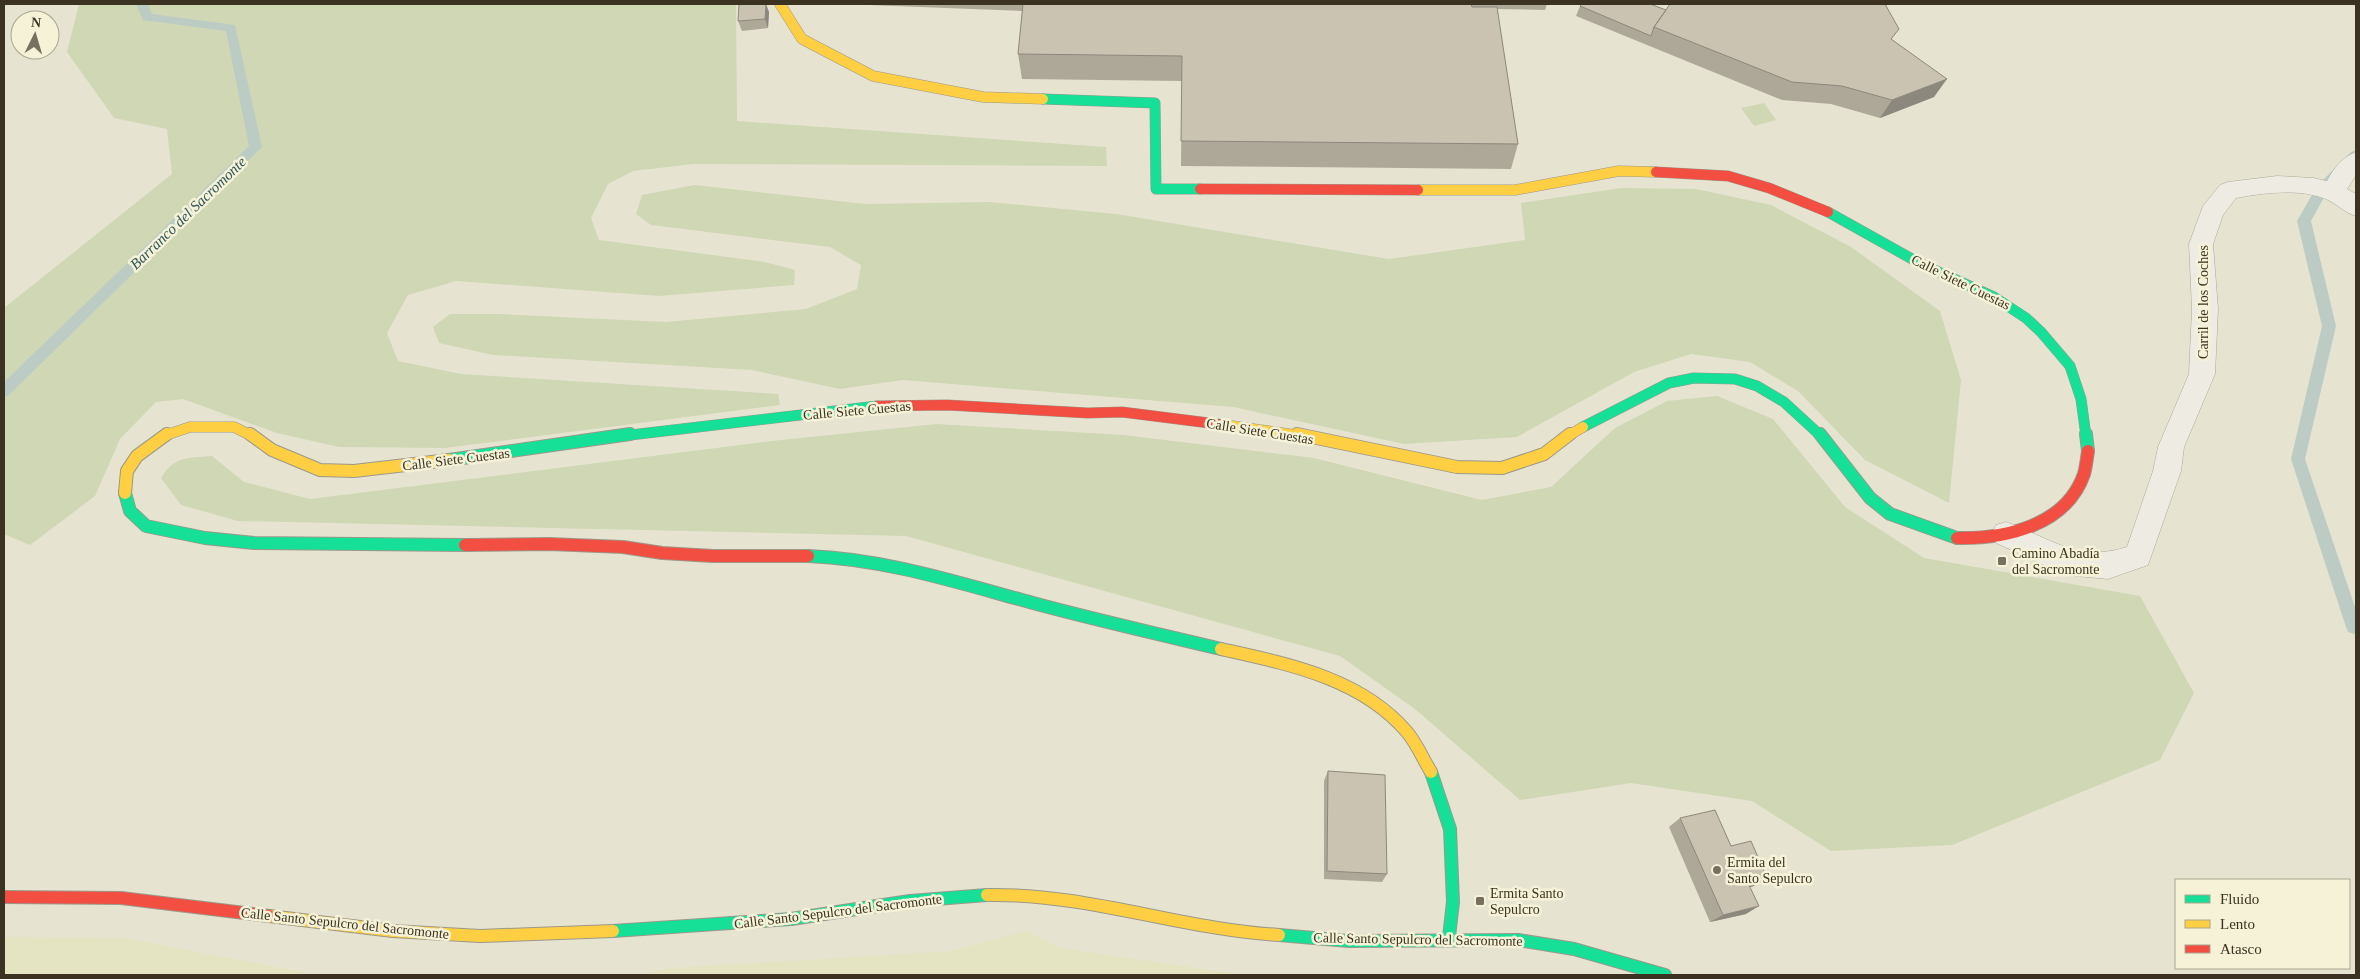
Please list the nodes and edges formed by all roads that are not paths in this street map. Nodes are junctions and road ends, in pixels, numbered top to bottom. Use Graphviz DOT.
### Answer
graph roads {
  1 [pos="780,6"];
  2 [pos="2356,161"];
  3 [pos="2334,191"];
  4 [pos="2356,206"];
  5 [pos="2006,534"];
  6 [pos="4,897"];
  7 [pos="1449,938"];
  8 [pos="1665,975"];
  1 -- 5 [label="street, Calle Siete Cuestas"];
  2 -- 3 [label="street"];
  3 -- 4 [label="street, Carril de los Coches"];
  3 -- 5 [label="street, Carril de los Coches"];
  5 -- 7 [label="street, Calle Siete Cuestas"];
  6 -- 7 [label="street, Calle Santo Sepulcro del Sacromonte"];
  7 -- 8 [label="street, Calle Santo Sepulcro del Sacromonte"];
}
